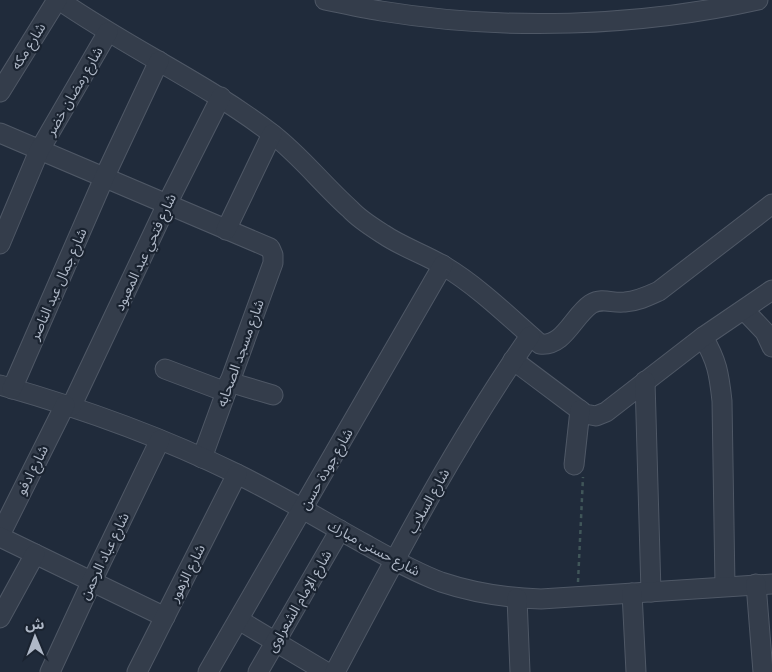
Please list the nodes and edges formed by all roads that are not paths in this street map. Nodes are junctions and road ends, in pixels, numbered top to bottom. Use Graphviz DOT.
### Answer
graph roads {
  1 [pos="58,0"];
  2 [pos="325,0"];
  3 [pos="758,0"];
  4 [pos="676,7"];
  5 [pos="108,32"];
  6 [pos="159,61"];
  7 [pos="0,92"];
  8 [pos="221,97"];
  9 [pos="0,133"];
  10 [pos="272,134"];
  11 [pos="39,151"];
  12 [pos="104,178"];
  13 [pos="772,204"];
  14 [pos="166,205"];
  15 [pos="226,230"];
  16 [pos="0,244"];
  17 [pos="443,265"];
  18 [pos="772,290"];
  19 [pos="744,310"];
  20 [pos="530,336"];
  21 [pos="703,337"];
  22 [pos="772,347"];
  23 [pos="513,360"];
  24 [pos="165,369"];
  25 [pos="645,381"];
  26 [pos="6,387"];
  27 [pos="228,387"];
  28 [pos="273,395"];
  29 [pos="68,406"];
  30 [pos="580,410"];
  31 [pos="160,440"];
  32 [pos="202,458"];
  33 [pos="574,465"];
  34 [pos="237,474"];
  35 [pos="303,509"];
  36 [pos="340,530"];
  37 [pos="0,536"];
  38 [pos="35,554"];
  39 [pos="394,560"];
  40 [pos="92,581"];
  41 [pos="764,584"];
  42 [pos="725,586"];
  43 [pos="651,592"];
  44 [pos="632,593"];
  45 [pos="517,598"];
  46 [pos="165,617"];
  47 [pos="0,618"];
  48 [pos="239,620"];
  49 [pos="276,642"];
  50 [pos="50,672"];
  51 [pos="137,672"];
  52 [pos="208,672"];
  53 [pos="258,672"];
  54 [pos="326,672"];
  55 [pos="335,672"];
  56 [pos="520,672"];
  57 [pos="636,672"];
  58 [pos="763,672"];
  1 -- 5 [label="street"];
  1 -- 7 [label="street, شارع مكه"];
  2 -- 4 [label="street"];
  3 -- 4 [label="street"];
  5 -- 6 [label="street"];
  5 -- 11 [label="street, شارع رمضان خضر"];
  6 -- 8 [label="street"];
  6 -- 12 [label="street, شارع جمال عبد الناصر"];
  8 -- 10 [label="street"];
  8 -- 14 [label="street, شارع فتحي عبد المعبود"];
  9 -- 11 [label="street"];
  10 -- 15 [label="street"];
  10 -- 17 [label="street"];
  11 -- 12 [label="street"];
  11 -- 16 [label="street, شارع رمضان خضر"];
  12 -- 14 [label="street"];
  12 -- 26 [label="street, شارع جمال عبد الناصر"];
  13 -- 20 [label="street"];
  14 -- 15 [label="street"];
  14 -- 29 [label="street, شارع فتحي عبد المعبود"];
  15 -- 27 [label="street, شارع مسجد الصحابه"];
  17 -- 20 [label="street"];
  17 -- 35 [label="street, شارع جودة حسن"];
  18 -- 19 [label="street"];
  19 -- 21 [label="street"];
  19 -- 22 [label="street"];
  20 -- 23 [label="street, شارع السلاب"];
  21 -- 25 [label="street"];
  21 -- 42 [label="street"];
  23 -- 30 [label="street"];
  23 -- 39 [label="street, شارع السلاب"];
  24 -- 27 [label="street"];
  25 -- 30 [label="street"];
  25 -- 43 [label="street"];
  26 -- 29 [label="street, شارع حسنى مبارك"];
  27 -- 28 [label="street"];
  27 -- 32 [label="street, شارع مسجد الصحابه"];
  29 -- 31 [label="street, شارع حسنى مبارك"];
  29 -- 37 [label="street, شارع ادفو"];
  30 -- 33 [label="street"];
  31 -- 32 [label="street, شارع حسنى مبارك"];
  31 -- 40 [label="street, شارع عباد الرحمن"];
  32 -- 34 [label="street, شارع حسنى مبارك"];
  34 -- 35 [label="street, شارع حسنى مبارك"];
  34 -- 46 [label="street, شارع الزهور"];
  35 -- 36 [label="street, شارع حسنى مبارك"];
  35 -- 48 [label="street, شارع جودة حسن"];
  36 -- 39 [label="street, شارع حسنى مبارك"];
  36 -- 49 [label="street, شارع الإمام الشعراوى"];
  37 -- 38 [label="street"];
  38 -- 40 [label="street"];
  38 -- 47 [label="street"];
  39 -- 45 [label="street, شارع حسنى مبارك"];
  39 -- 55 [label="street, شارع السلاب"];
  40 -- 46 [label="street"];
  40 -- 50 [label="street, شارع عباد الرحمن"];
  41 -- 42 [label="street, شارع حسنى مبارك"];
  41 -- 58 [label="street"];
  42 -- 43 [label="street, شارع حسنى مبارك"];
  43 -- 44 [label="street, شارع حسنى مبارك"];
  44 -- 45 [label="street, شارع حسنى مبارك"];
  44 -- 57 [label="street"];
  45 -- 56 [label="street"];
  46 -- 51 [label="street, شارع الزهور"];
  48 -- 49 [label="street"];
  48 -- 52 [label="street, شارع جودة حسن"];
  49 -- 53 [label="street, شارع الإمام الشعراوى"];
  49 -- 54 [label="street"];
}
